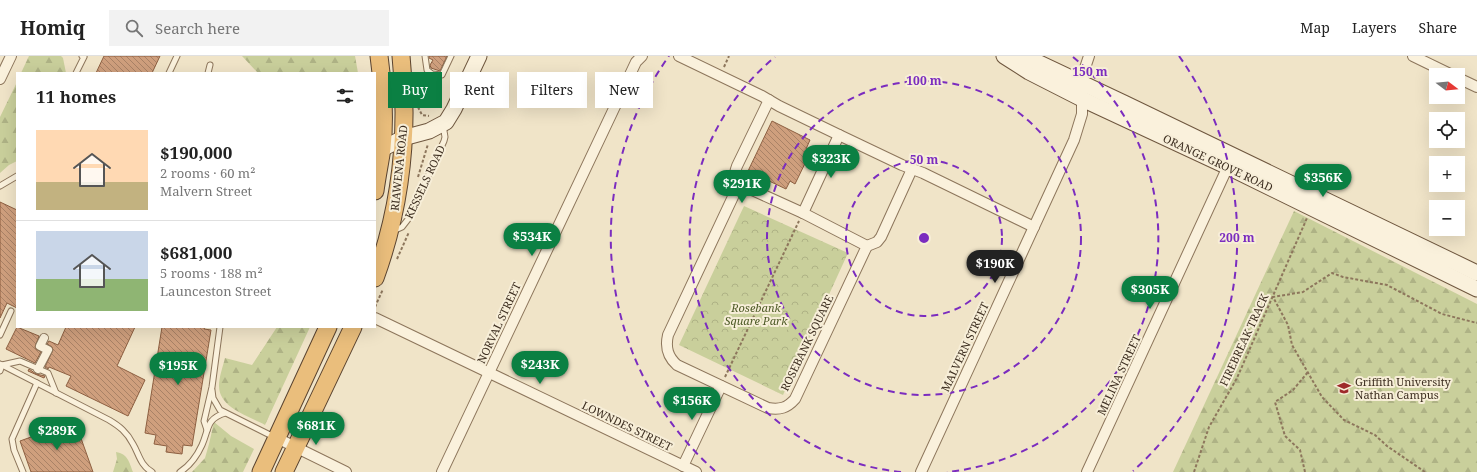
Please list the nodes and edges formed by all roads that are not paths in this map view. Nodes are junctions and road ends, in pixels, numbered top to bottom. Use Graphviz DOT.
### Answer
graph roads {
  1 [pos="11,56"];
  2 [pos="82,56"];
  3 [pos="177,56"];
  4 [pos="379,56"];
  5 [pos="401,56"];
  6 [pos="426,56"];
  7 [pos="451,56"];
  8 [pos="479,56"];
  9 [pos="642,56"];
  10 [pos="679,56"];
  11 [pos="1004,56"];
  12 [pos="1019,56"];
  13 [pos="1089,56"];
  14 [pos="1413,56"];
  15 [pos="210,65"];
  16 [pos="1438,68"];
  17 [pos="76,72"];
  18 [pos="169,72"];
  19 [pos="208,72"];
  20 [pos="0,79"];
  21 [pos="1465,81"];
  22 [pos="1082,83"];
  23 [pos="1477,87"];
  24 [pos="1082,99"];
  25 [pos="769,100"];
  26 [pos="443,124"];
  27 [pos="839,135"];
  28 [pos="403,138"];
  29 [pos="382,149"];
  30 [pos="1230,162"];
  31 [pos="912,169"];
  32 [pos="16,177"];
  33 [pos="376,184"];
  34 [pos="739,184"];
  35 [pos="0,186"];
  36 [pos="803,213"];
  37 [pos="1034,227"];
  38 [pos="390,232"];
  39 [pos="867,246"];
  40 [pos="1477,273"];
  41 [pos="380,282"];
  42 [pos="1477,289"];
  43 [pos="11,311"];
  44 [pos="376,318"];
  45 [pos="220,328"];
  46 [pos="328,328"];
  47 [pos="353,328"];
  48 [pos="0,335"];
  49 [pos="44,338"];
  50 [pos="1,364"];
  51 [pos="38,369"];
  52 [pos="0,371"];
  53 [pos="489,373"];
  54 [pos="37,383"];
  55 [pos="721,386"];
  56 [pos="212,388"];
  57 [pos="56,394"];
  58 [pos="225,413"];
  59 [pos="207,430"];
  60 [pos="277,438"];
  61 [pos="295,448"];
  62 [pos="683,466"];
  63 [pos="23,472"];
  64 [pos="152,472"];
  65 [pos="180,472"];
  66 [pos="261,472"];
  67 [pos="284,472"];
  68 [pos="346,472"];
  69 [pos="442,472"];
  70 [pos="696,472"];
  71 [pos="921,472"];
  72 [pos="1087,472"];
  1 -- 20 [label="street"];
  2 -- 17 [label="lane"];
  3 -- 18 [label="lane"];
  4 -- 29 [label="highway, RIAWENA ROAD"];
  5 -- 28 [label="highway, RIAWENA ROAD"];
  6 -- 7 [label="lane"];
  8 -- 26 [label="main road"];
  9 -- 53 [label="street, NORVAL STREET"];
  10 -- 25 [label="street"];
  11 -- 24 [label="main road, ORANGE GROVE ROAD"];
  12 -- 22 [label="main road, ORANGE GROVE ROAD"];
  13 -- 22 [label="street, MALVERN STREET"];
  14 -- 16 [label="street"];
  15 -- 19 [label="lane"];
  21 -- 23 [label="street"];
  22 -- 24 [label="street, MALVERN STREET"];
  22 -- 30 [label="main road, ORANGE GROVE ROAD"];
  24 -- 30 [label="main road, ORANGE GROVE ROAD"];
  24 -- 37 [label="street, MALVERN STREET"];
  25 -- 27 [label="street"];
  25 -- 34 [label="street"];
  26 -- 28 [label="main road, KESSELS ROAD"];
  26 -- 38 [label="lane, KESSELS ROAD"];
  27 -- 31 [label="street"];
  27 -- 36 [label="street"];
  28 -- 29 [label="main road, KESSELS ROAD"];
  28 -- 38 [label="highway, RIAWENA ROAD"];
  29 -- 33 [label="highway"];
  30 -- 40 [label="main road, ORANGE GROVE ROAD"];
  30 -- 42 [label="main road, ORANGE GROVE ROAD"];
  30 -- 72 [label="street, MELINA STREET"];
  31 -- 37 [label="street"];
  31 -- 39 [label="street, ROSEBANK SQUARE"];
  32 -- 35 [label="lane"];
  34 -- 36 [label="street"];
  34 -- 55 [label="street, ROSEBANK SQUARE"];
  36 -- 39 [label="street"];
  37 -- 71 [label="street, MALVERN STREET"];
  38 -- 41 [label="highway"];
  39 -- 55 [label="street, ROSEBANK SQUARE"];
  43 -- 48 [label="lane"];
  44 -- 53 [label="street, LOWNDES STREET"];
  45 -- 56 [label="lane"];
  46 -- 60 [label="highway"];
  47 -- 61 [label="highway"];
  49 -- 51 [label="street"];
  50 -- 51 [label="lane"];
  50 -- 52 [label="lane"];
  50 -- 54 [label="lane"];
  51 -- 57 [label="lane"];
  53 -- 62 [label="street, LOWNDES STREET"];
  53 -- 69 [label="street, NORVAL STREET"];
  54 -- 57 [label="lane"];
  54 -- 63 [label="lane"];
  55 -- 62 [label="street"];
  56 -- 58 [label="lane"];
  56 -- 59 [label="lane"];
  57 -- 64 [label="lane"];
  58 -- 59 [label="lane"];
  58 -- 60 [label="lane"];
  59 -- 65 [label="lane"];
  60 -- 61 [label="street"];
  60 -- 66 [label="highway"];
  61 -- 67 [label="highway"];
  61 -- 68 [label="street"];
  62 -- 70 [label="street, LOWNDES STREET"];
}
